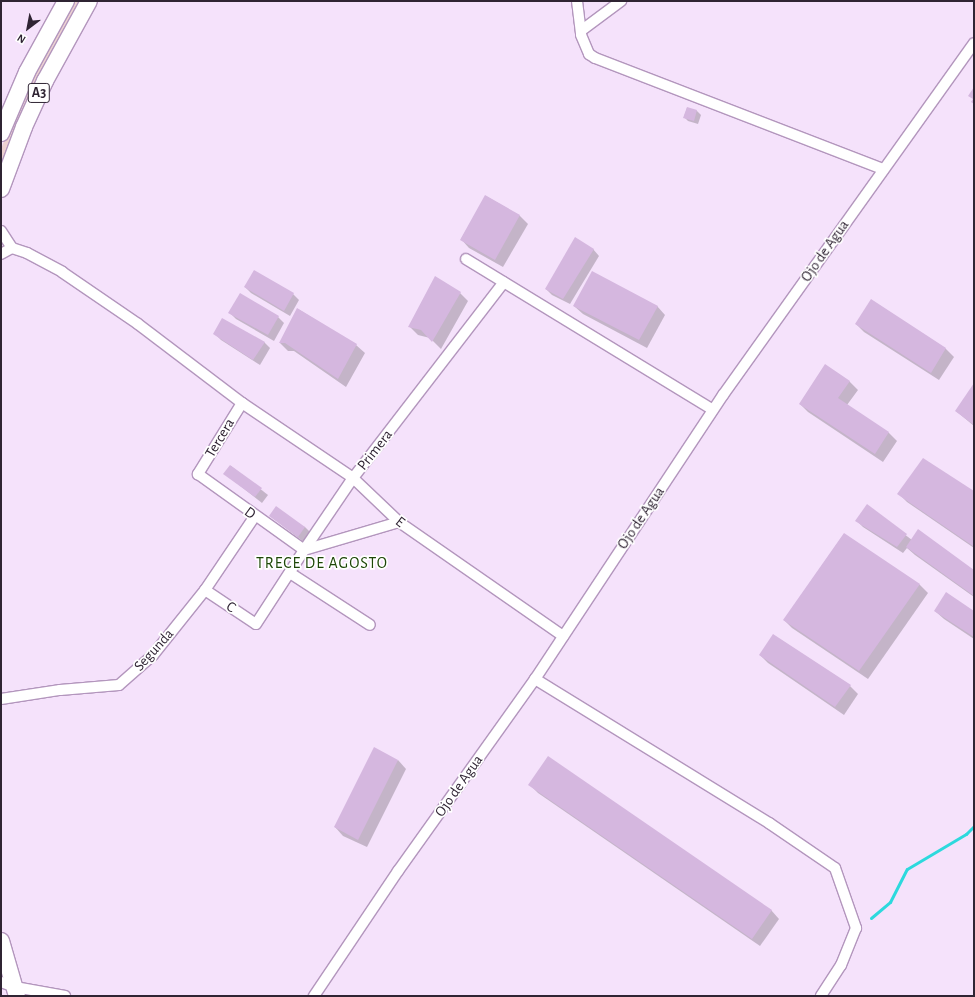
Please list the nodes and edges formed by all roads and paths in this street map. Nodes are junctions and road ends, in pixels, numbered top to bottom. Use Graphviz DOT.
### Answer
graph roads {
  1 [pos="66,1"];
  2 [pos="89,1"];
  3 [pos="577,1"];
  4 [pos="621,1"];
  5 [pos="582,30"];
  6 [pos="974,43"];
  7 [pos="1,133"];
  8 [pos="883,169"];
  9 [pos="1,189"];
  10 [pos="1,231"];
  11 [pos="12,248"];
  12 [pos="1,254"];
  13 [pos="466,259"];
  14 [pos="504,282"];
  15 [pos="242,403"];
  16 [pos="713,410"];
  17 [pos="198,474"];
  18 [pos="353,478"];
  19 [pos="255,516"];
  20 [pos="399,522"];
  21 [pos="304,550"];
  22 [pos="290,573"];
  23 [pos="205,590"];
  24 [pos="256,624"];
  25 [pos="370,625"];
  26 [pos="563,636"];
  27 [pos="535,679"];
  28 [pos="1,699"];
  29 [pos="1,941"];
  30 [pos="11,988"];
  31 [pos="65,996"];
  32 [pos="314,996"];
  33 [pos="821,996"];
  1 -- 7 [label="highway, A3"];
  2 -- 9 [label="highway, A3"];
  3 -- 5 [label="street"];
  4 -- 5 [label="street"];
  5 -- 8 [label="street"];
  6 -- 8 [label="street, Ojo de Agua"];
  8 -- 16 [label="street, Ojo de Agua"];
  10 -- 11 [label="street"];
  11 -- 12 [label="street"];
  11 -- 15 [label="street, E"];
  13 -- 14 [label="street"];
  14 -- 16 [label="street"];
  14 -- 18 [label="street, Primera"];
  15 -- 17 [label="street, Tercera"];
  15 -- 18 [label="street, E"];
  16 -- 26 [label="street, Ojo de Agua"];
  17 -- 19 [label="street, D"];
  18 -- 20 [label="street, E"];
  18 -- 21 [label="street, Primera"];
  19 -- 21 [label="street, D"];
  19 -- 23 [label="street, Segunda"];
  20 -- 21 [label="street"];
  20 -- 26 [label="street, E"];
  21 -- 22 [label="street, Primera"];
  22 -- 24 [label="street, Primera"];
  22 -- 25 [label="street"];
  23 -- 24 [label="street, C"];
  23 -- 28 [label="street, Segunda"];
  26 -- 27 [label="street, Ojo de Agua"];
  27 -- 32 [label="street, Ojo de Agua"];
  27 -- 33 [label="street"];
  29 -- 30 [label="highway"];
  30 -- 31 [label="street"];
}
